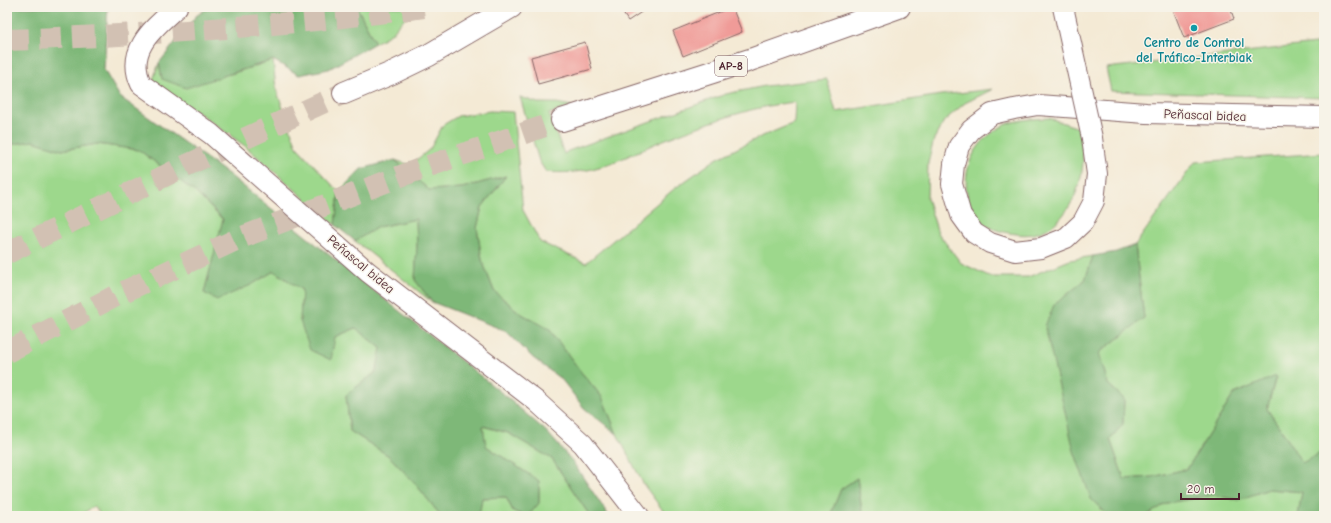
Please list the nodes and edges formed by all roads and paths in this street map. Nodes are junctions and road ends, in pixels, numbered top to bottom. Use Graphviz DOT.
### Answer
graph roads {
  1 [pos="177,7"];
  2 [pos="511,7"];
  3 [pos="899,7"];
  4 [pos="1062,7"];
  5 [pos="344,94"];
  6 [pos="1324,117"];
  7 [pos="562,120"];
  8 [pos="639,516"];
  1 -- 8 [label="street, Peñascal bidea"];
  2 -- 5 [label="highway"];
  3 -- 7 [label="highway, AP-8"];
  4 -- 6 [label="street, Peñascal bidea, bridge"];
}
